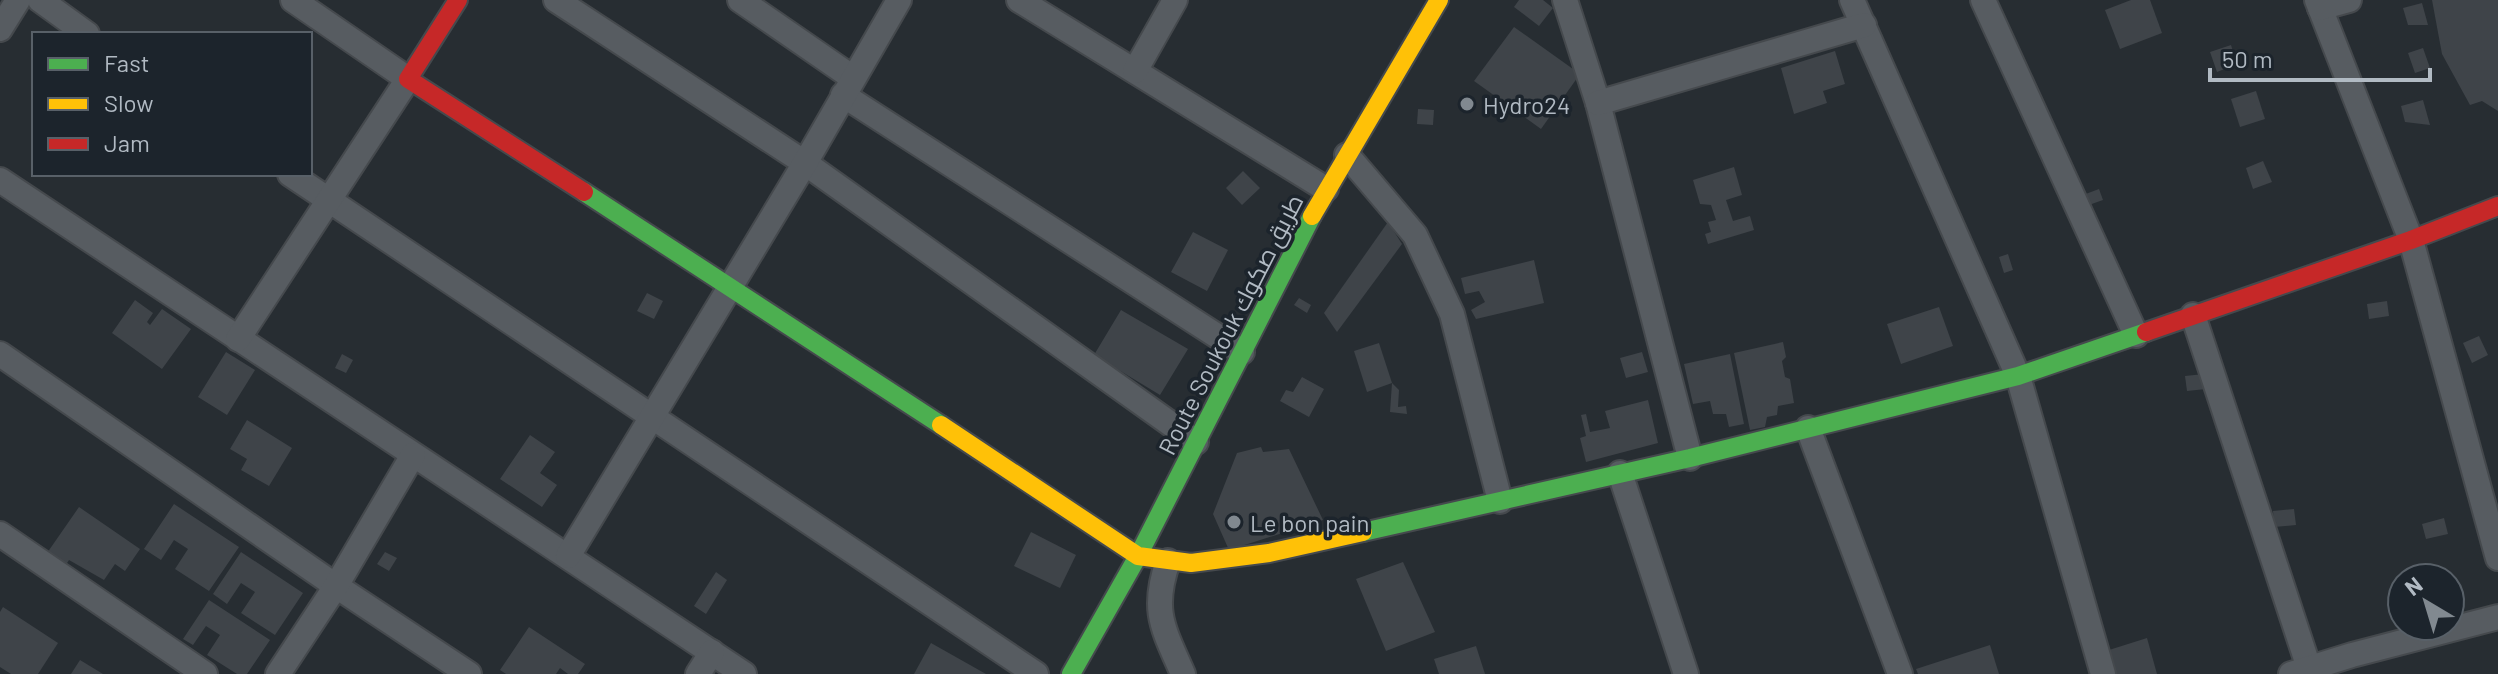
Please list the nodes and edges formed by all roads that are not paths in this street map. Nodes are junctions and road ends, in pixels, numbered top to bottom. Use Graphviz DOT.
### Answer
graph roads {
  1 [pos="18,0"];
  2 [pos="40,0"];
  3 [pos="293,0"];
  4 [pos="458,0"];
  5 [pos="556,0"];
  6 [pos="740,0"];
  7 [pos="899,0"];
  8 [pos="1019,0"];
  9 [pos="1175,0"];
  10 [pos="1439,0"];
  11 [pos="1565,0"];
  12 [pos="1852,0"];
  13 [pos="1983,0"];
  14 [pos="2349,0"];
  15 [pos="2319,4"];
  16 [pos="1864,25"];
  17 [pos="0,29"];
  18 [pos="84,32"];
  19 [pos="1135,71"];
  20 [pos="408,79"];
  21 [pos="848,86"];
  22 [pos="1598,103"];
  23 [pos="1347,155"];
  24 [pos="805,163"];
  25 [pos="293,176"];
  26 [pos="0,180"];
  27 [pos="1326,189"];
  28 [pos="330,200"];
  29 [pos="2498,206"];
  30 [pos="2411,240"];
  31 [pos="730,286"];
  32 [pos="2193,315"];
  33 [pos="2136,335"];
  34 [pos="238,339"];
  35 [pos="1242,352"];
  36 [pos="0,354"];
  37 [pos="2018,376"];
  38 [pos="652,416"];
  39 [pos="1808,428"];
  40 [pos="1196,442"];
  41 [pos="413,455"];
  42 [pos="1690,458"];
  43 [pos="1620,473"];
  44 [pos="1500,501"];
  45 [pos="0,534"];
  46 [pos="568,556"];
  47 [pos="1138,556"];
  48 [pos="2498,558"];
  49 [pos="1168,561"];
  50 [pos="336,586"];
  51 [pos="2498,617"];
  52 [pos="712,652"];
  53 [pos="2355,664"];
  54 [pos="2300,671"];
  55 [pos="205,674"];
  56 [pos="278,674"];
  57 [pos="469,674"];
  58 [pos="698,674"];
  59 [pos="744,674"];
  60 [pos="1036,674"];
  61 [pos="1071,674"];
  62 [pos="1183,674"];
  63 [pos="1686,674"];
  64 [pos="1900,674"];
  65 [pos="2103,674"];
  1 -- 17 [label="street"];
  2 -- 18 [label="street"];
  3 -- 20 [label="street"];
  4 -- 20 [label="street"];
  5 -- 24 [label="street"];
  6 -- 21 [label="street"];
  7 -- 21 [label="street"];
  8 -- 19 [label="street"];
  9 -- 19 [label="street"];
  10 -- 23 [label="street, Route Soukouk طريق صكوك"];
  11 -- 22 [label="street"];
  12 -- 16 [label="street"];
  13 -- 33 [label="street"];
  14 -- 15 [label="street"];
  15 -- 30 [label="street"];
  16 -- 22 [label="street"];
  16 -- 37 [label="street"];
  19 -- 27 [label="street"];
  20 -- 28 [label="street"];
  20 -- 31 [label="street"];
  21 -- 24 [label="street"];
  21 -- 35 [label="street"];
  22 -- 42 [label="street"];
  23 -- 27 [label="street, Route Soukouk طريق صكوك"];
  23 -- 44 [label="street"];
  24 -- 31 [label="street"];
  24 -- 40 [label="street"];
  25 -- 28 [label="street"];
  26 -- 34 [label="street"];
  27 -- 35 [label="street, Route Soukouk طريق صكوك"];
  28 -- 34 [label="street"];
  28 -- 38 [label="street"];
  29 -- 30 [label="street"];
  30 -- 32 [label="street"];
  30 -- 48 [label="street"];
  31 -- 38 [label="street"];
  31 -- 47 [label="street"];
  32 -- 33 [label="street"];
  32 -- 54 [label="street"];
  33 -- 37 [label="street"];
  34 -- 41 [label="street"];
  35 -- 40 [label="street, Route Soukouk طريق صكوك"];
  36 -- 50 [label="street"];
  37 -- 39 [label="street"];
  37 -- 65 [label="street"];
  38 -- 46 [label="street"];
  38 -- 60 [label="street"];
  39 -- 42 [label="street"];
  39 -- 64 [label="street"];
  40 -- 47 [label="street, Route Soukouk طريق صكوك"];
  41 -- 46 [label="street"];
  41 -- 50 [label="street"];
  42 -- 43 [label="street"];
  43 -- 44 [label="street"];
  43 -- 63 [label="street"];
  44 -- 49 [label="street"];
  45 -- 55 [label="street"];
  46 -- 52 [label="street"];
  47 -- 49 [label="street"];
  47 -- 61 [label="street, Route Soukouk طريق صكوك"];
  49 -- 62 [label="street"];
  50 -- 56 [label="street"];
  50 -- 57 [label="street"];
  51 -- 53 [label="street"];
  52 -- 58 [label="street"];
  52 -- 59 [label="street"];
  53 -- 54 [label="street"];
}
